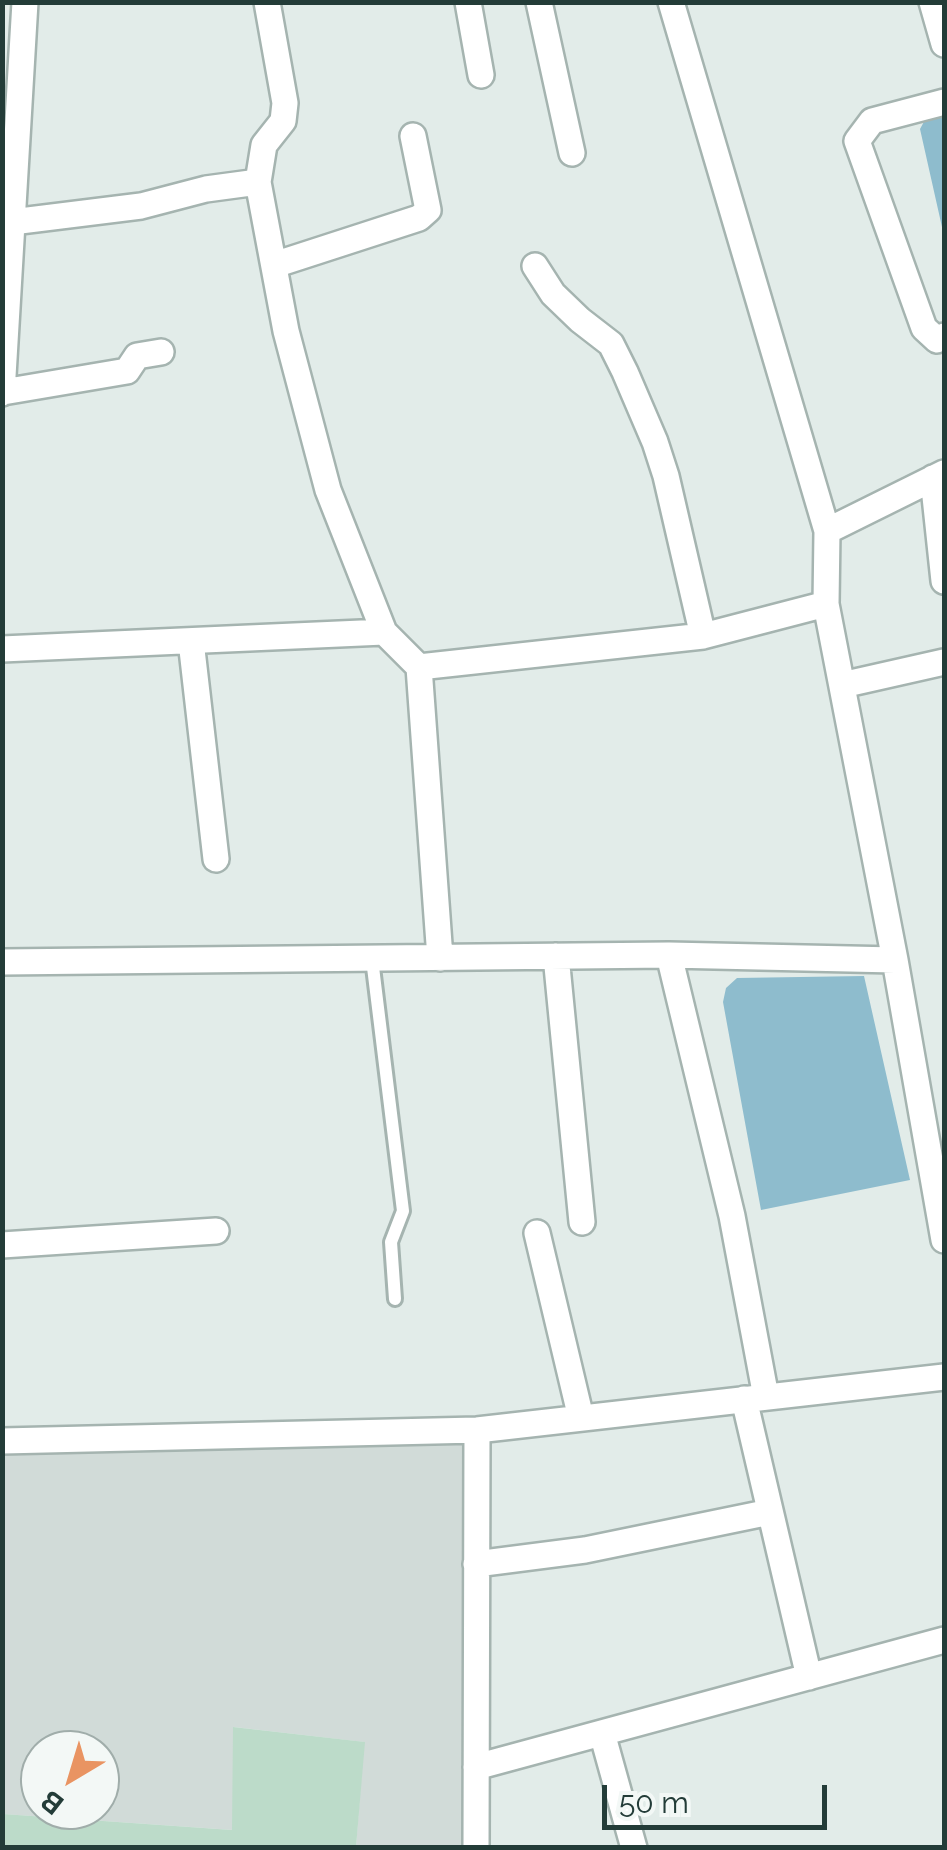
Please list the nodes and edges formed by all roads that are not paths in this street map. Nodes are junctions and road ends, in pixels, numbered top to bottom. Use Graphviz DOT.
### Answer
graph roads {
  1 [pos="25,2"];
  2 [pos="268,2"];
  3 [pos="468,2"];
  4 [pos="539,2"];
  5 [pos="671,2"];
  6 [pos="932,2"];
  7 [pos="944,44"];
  8 [pos="482,75"];
  9 [pos="944,102"];
  10 [pos="413,136"];
  11 [pos="572,153"];
  12 [pos="258,182"];
  13 [pos="12,222"];
  14 [pos="274,264"];
  15 [pos="536,266"];
  16 [pos="944,336"];
  17 [pos="162,352"];
  18 [pos="2,393"];
  19 [pos="939,476"];
  20 [pos="827,531"];
  21 [pos="944,581"];
  22 [pos="826,604"];
  23 [pos="384,632"];
  24 [pos="703,636"];
  25 [pos="191,641"];
  26 [pos="2,650"];
  27 [pos="944,662"];
  28 [pos="419,668"];
  29 [pos="842,685"];
  30 [pos="216,859"];
  31 [pos="556,956"];
  32 [pos="669,956"];
  33 [pos="440,958"];
  34 [pos="372,959"];
  35 [pos="895,960"];
  36 [pos="2,962"];
  37 [pos="938,1174"];
  38 [pos="582,1222"];
  39 [pos="216,1232"];
  40 [pos="537,1234"];
  41 [pos="944,1240"];
  42 [pos="2,1245"];
  43 [pos="395,1299"];
  44 [pos="944,1377"];
  45 [pos="755,1398"];
  46 [pos="581,1418"];
  47 [pos="477,1430"];
  48 [pos="2,1441"];
  49 [pos="770,1512"];
  50 [pos="476,1564"];
  51 [pos="944,1640"];
  52 [pos="809,1677"];
  53 [pos="602,1733"];
  54 [pos="476,1766"];
  55 [pos="476,1848"];
  56 [pos="634,1848"];
  1 -- 13 [label="street"];
  2 -- 12 [label="street"];
  3 -- 8 [label="street"];
  4 -- 11 [label="street"];
  5 -- 20 [label="street"];
  6 -- 7 [label="street"];
  9 -- 16 [label="street"];
  10 -- 14 [label="street"];
  12 -- 13 [label="street"];
  12 -- 14 [label="street"];
  13 -- 18 [label="street"];
  14 -- 23 [label="street"];
  15 -- 24 [label="street"];
  17 -- 18 [label="street"];
  19 -- 20 [label="street"];
  19 -- 21 [label="street"];
  20 -- 22 [label="street"];
  22 -- 24 [label="street"];
  22 -- 29 [label="street"];
  23 -- 25 [label="street"];
  23 -- 28 [label="street"];
  24 -- 28 [label="street"];
  25 -- 26 [label="street"];
  25 -- 30 [label="street"];
  27 -- 29 [label="street"];
  28 -- 33 [label="street"];
  29 -- 35 [label="street"];
  31 -- 32 [label="street"];
  31 -- 33 [label="street"];
  31 -- 38 [label="street"];
  32 -- 35 [label="street"];
  32 -- 45 [label="street"];
  33 -- 34 [label="street"];
  34 -- 36 [label="street"];
  34 -- 43 [label="lane"];
  35 -- 37 [label="street"];
  37 -- 41 [label="street"];
  39 -- 42 [label="street"];
  40 -- 46 [label="street"];
  44 -- 45 [label="street"];
  45 -- 46 [label="street"];
  45 -- 49 [label="street"];
  46 -- 47 [label="street"];
  47 -- 48 [label="street"];
  47 -- 50 [label="street"];
  49 -- 50 [label="street"];
  49 -- 52 [label="street"];
  50 -- 54 [label="street"];
  51 -- 52 [label="street"];
  52 -- 53 [label="street"];
  53 -- 54 [label="street"];
  53 -- 56 [label="street"];
  54 -- 55 [label="street"];
}
